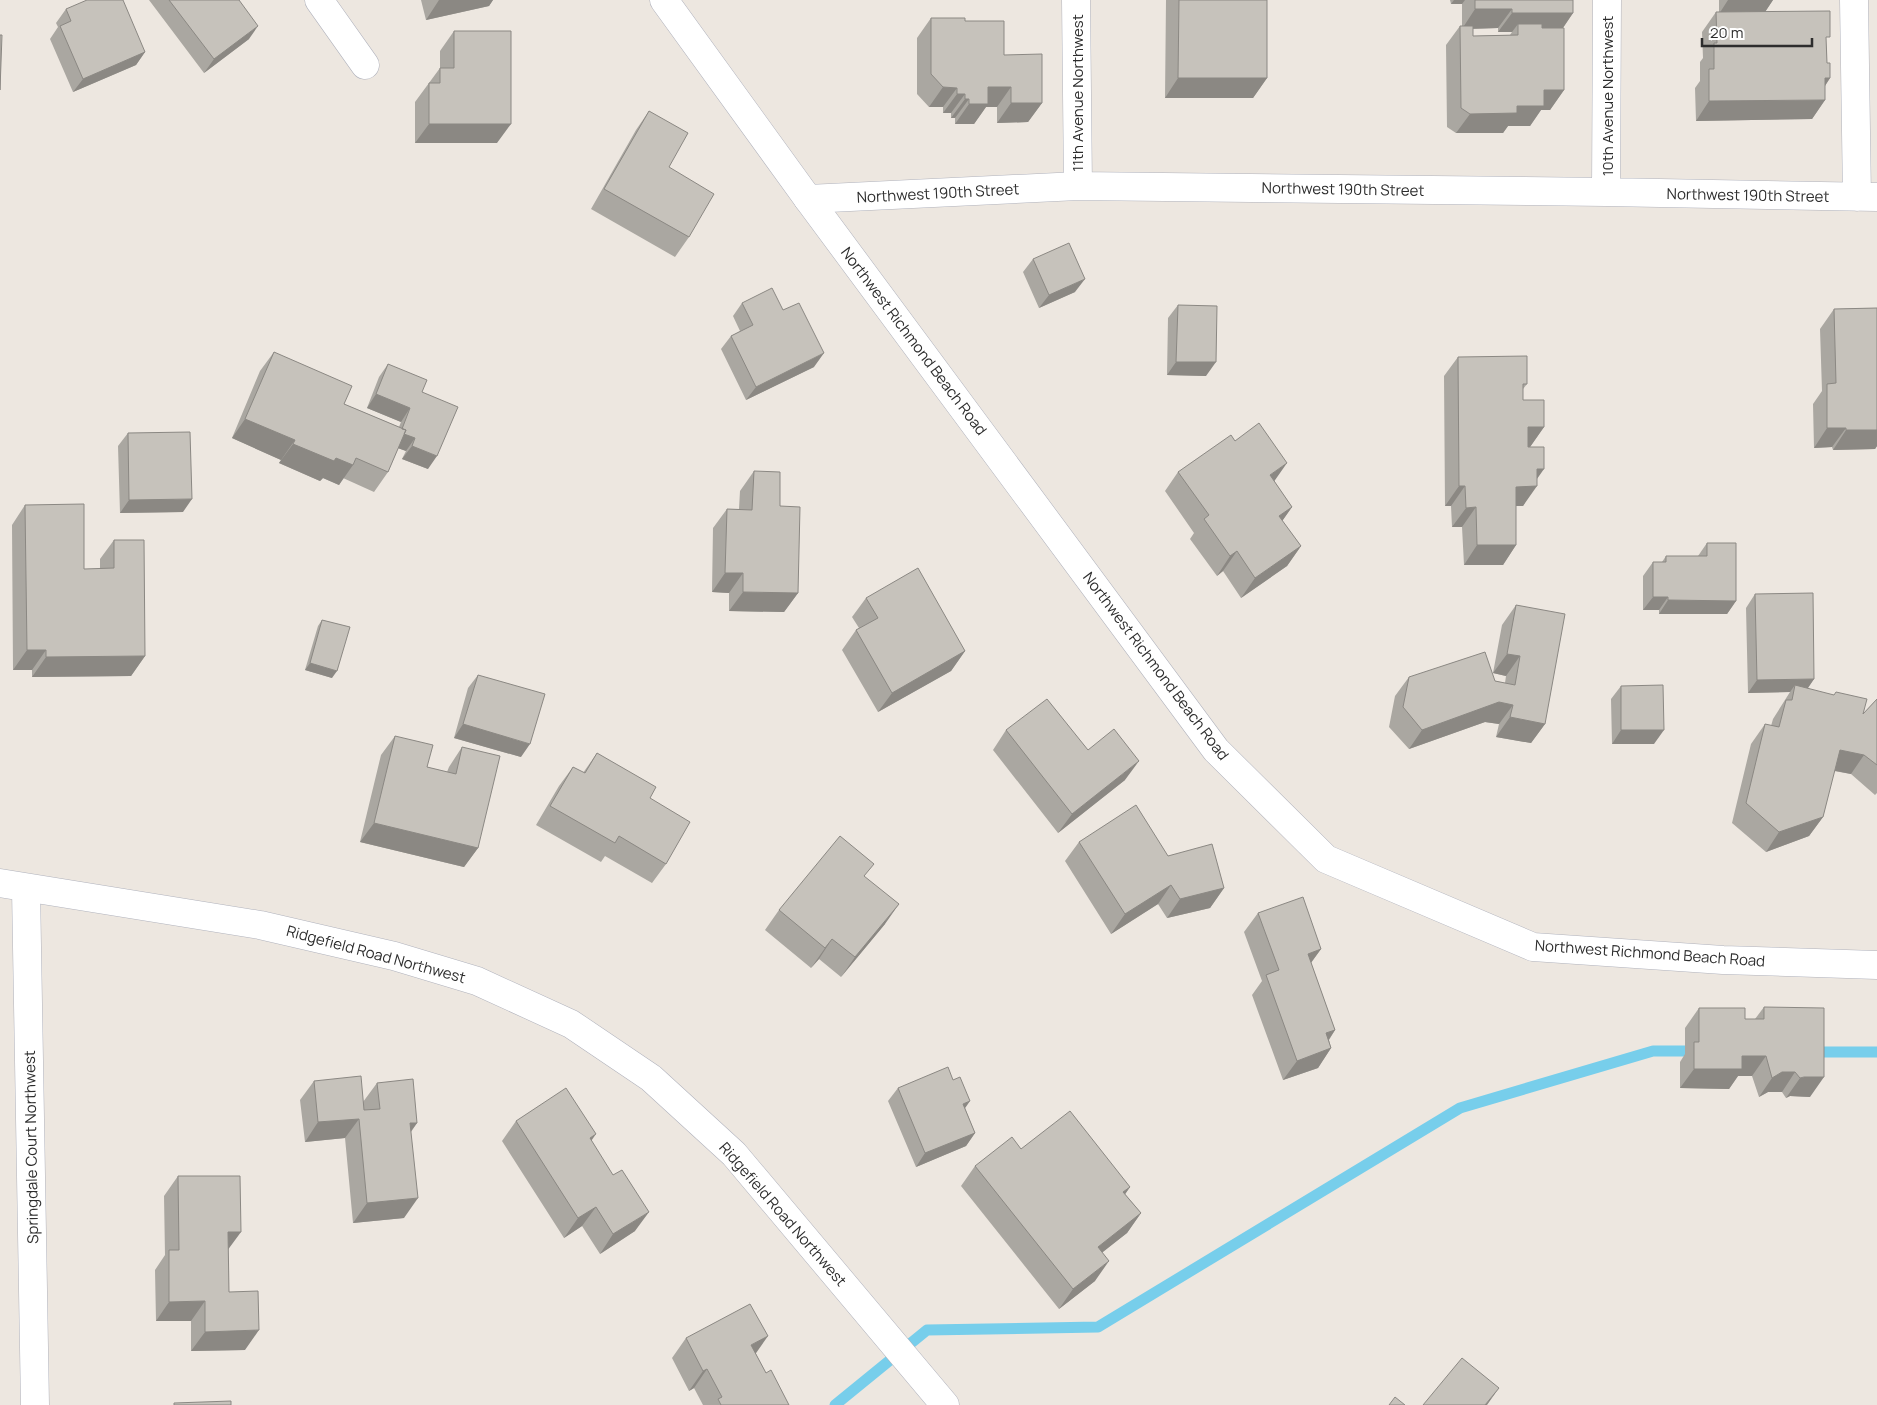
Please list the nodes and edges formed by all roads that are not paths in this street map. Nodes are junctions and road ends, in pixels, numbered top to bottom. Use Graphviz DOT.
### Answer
graph roads {
  1 [pos="319,0"];
  2 [pos="664,0"];
  3 [pos="1076,0"];
  4 [pos="1607,0"];
  5 [pos="1854,0"];
  6 [pos="365,65"];
  7 [pos="1078,186"];
  8 [pos="1606,192"];
  9 [pos="1867,197"];
  10 [pos="808,199"];
  11 [pos="0,883"];
  12 [pos="26,889"];
  13 [pos="1877,966"];
  14 [pos="35,1405"];
  15 [pos="945,1405"];
  1 -- 6 [label="street"];
  2 -- 10 [label="street, Northwest Richmond Beach Road"];
  3 -- 7 [label="street, 11th Avenue Northwest"];
  4 -- 8 [label="street, 10th Avenue Northwest"];
  5 -- 9 [label="street"];
  7 -- 8 [label="street, Northwest 190th Street"];
  7 -- 10 [label="street, Northwest 190th Street"];
  8 -- 9 [label="street, Northwest 190th Street"];
  10 -- 13 [label="street, Northwest Richmond Beach Road"];
  11 -- 12 [label="street, Ridgefield Road Northwest"];
  12 -- 14 [label="street, Springdale Court Northwest"];
  12 -- 15 [label="street, Ridgefield Road Northwest"];
}
